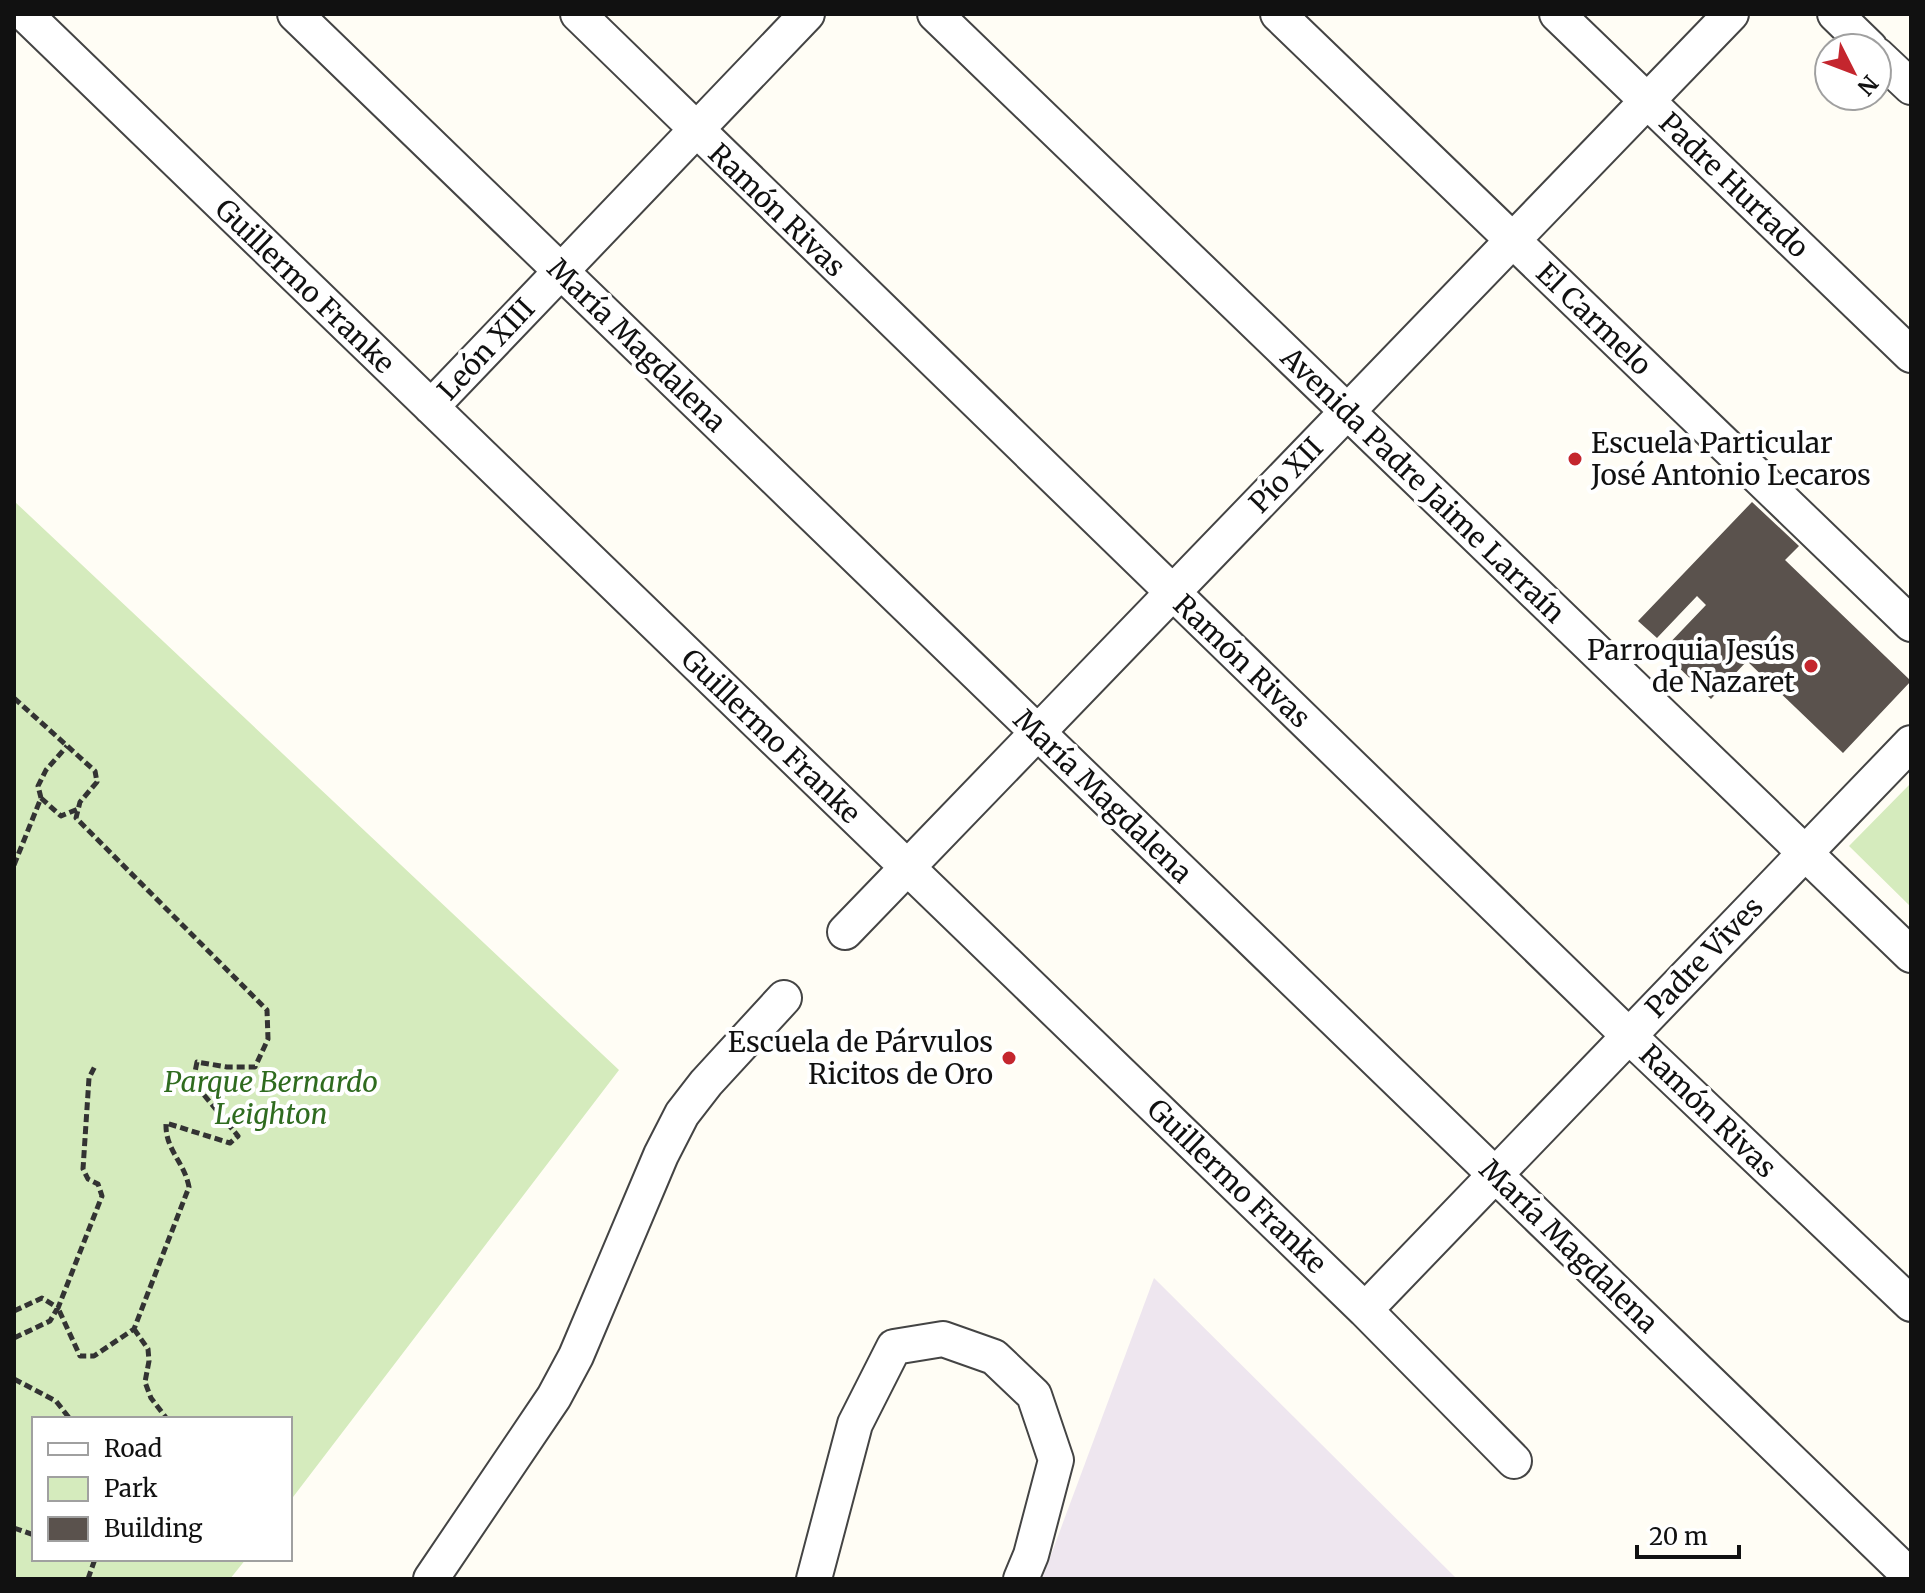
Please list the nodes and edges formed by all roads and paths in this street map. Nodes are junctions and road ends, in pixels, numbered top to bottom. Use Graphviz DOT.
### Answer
graph roads {
  1 [pos="25,14"];
  2 [pos="295,14"];
  3 [pos="578,14"];
  4 [pos="807,14"];
  5 [pos="935,14"];
  6 [pos="1278,14"];
  7 [pos="1557,14"];
  8 [pos="1731,14"];
  9 [pos="1835,14"];
  10 [pos="1854,32"];
  11 [pos="1893,70"];
  12 [pos="1911,87"];
  13 [pos="1647,101"];
  14 [pos="695,130"];
  15 [pos="1513,240"];
  16 [pos="560,271"];
  17 [pos="1911,355"];
  18 [pos="431,407"];
  19 [pos="1347,412"];
  20 [pos="1172,593"];
  21 [pos="1911,624"];
  22 [pos="14,698"];
  23 [pos="1038,732"];
  24 [pos="1911,743"];
  25 [pos="67,746"];
  26 [pos="41,798"];
  27 [pos="78,809"];
  28 [pos="1805,853"];
  29 [pos="14,865"];
  30 [pos="907,867"];
  31 [pos="845,932"];
  32 [pos="1911,955"];
  33 [pos="784,998"];
  34 [pos="1629,1036"];
  35 [pos="95,1066"];
  36 [pos="1494,1174"];
  37 [pos="1911,1304"];
  38 [pos="58,1308"];
  39 [pos="1365,1310"];
  40 [pos="14,1311"];
  41 [pos="134,1329"];
  42 [pos="14,1338"];
  43 [pos="14,1379"];
  44 [pos="68,1417"];
  45 [pos="165,1417"];
  46 [pos="1514,1461"];
  47 [pos="1911,1577"];
  48 [pos="431,1579"];
  49 [pos="814,1579"];
  50 [pos="1021,1579"];
  1 -- 18 [label="street, Guillermo Franke"];
  2 -- 16 [label="street, María Magdalena"];
  3 -- 14 [label="street, Ramón Rivas"];
  4 -- 14 [label="street, León XIII"];
  5 -- 19 [label="street, Avenida Padre Jaime Larraín"];
  6 -- 15 [label="street, El Carmelo"];
  7 -- 13 [label="street, Padre Hurtado"];
  8 -- 13 [label="street, Pío XII"];
  9 -- 10 [label="street"];
  11 -- 12 [label="street"];
  13 -- 15 [label="street, Pío XII"];
  13 -- 17 [label="street, Padre Hurtado"];
  14 -- 16 [label="street, León XIII"];
  14 -- 20 [label="street, Ramón Rivas"];
  15 -- 19 [label="street, Pío XII"];
  15 -- 21 [label="street, El Carmelo"];
  16 -- 18 [label="street, León XIII"];
  16 -- 23 [label="street, María Magdalena"];
  18 -- 30 [label="street, Guillermo Franke"];
  19 -- 20 [label="street, Pío XII"];
  19 -- 28 [label="street, Avenida Padre Jaime Larraín"];
  20 -- 23 [label="street, Pío XII"];
  20 -- 34 [label="street, Ramón Rivas"];
  22 -- 25 [label="path"];
  23 -- 30 [label="street, Pío XII"];
  23 -- 36 [label="street, María Magdalena"];
  24 -- 28 [label="street, Padre Vives"];
  25 -- 26 [label="path"];
  25 -- 27 [label="path"];
  26 -- 27 [label="path"];
  26 -- 29 [label="path"];
  27 -- 41 [label="path"];
  28 -- 32 [label="street, Avenida Padre Jaime Larraín"];
  28 -- 34 [label="street, Padre Vives"];
  30 -- 31 [label="street, Pío XII"];
  30 -- 39 [label="street, Guillermo Franke"];
  33 -- 48 [label="street"];
  34 -- 36 [label="street, Padre Vives"];
  34 -- 37 [label="street, Ramón Rivas"];
  35 -- 38 [label="path"];
  36 -- 39 [label="street, Padre Vives"];
  36 -- 47 [label="street, María Magdalena"];
  38 -- 40 [label="path"];
  38 -- 41 [label="path"];
  38 -- 42 [label="path"];
  39 -- 46 [label="street, Guillermo Franke"];
  41 -- 45 [label="path"];
  43 -- 44 [label="path"];
  49 -- 50 [label="street"];
}
